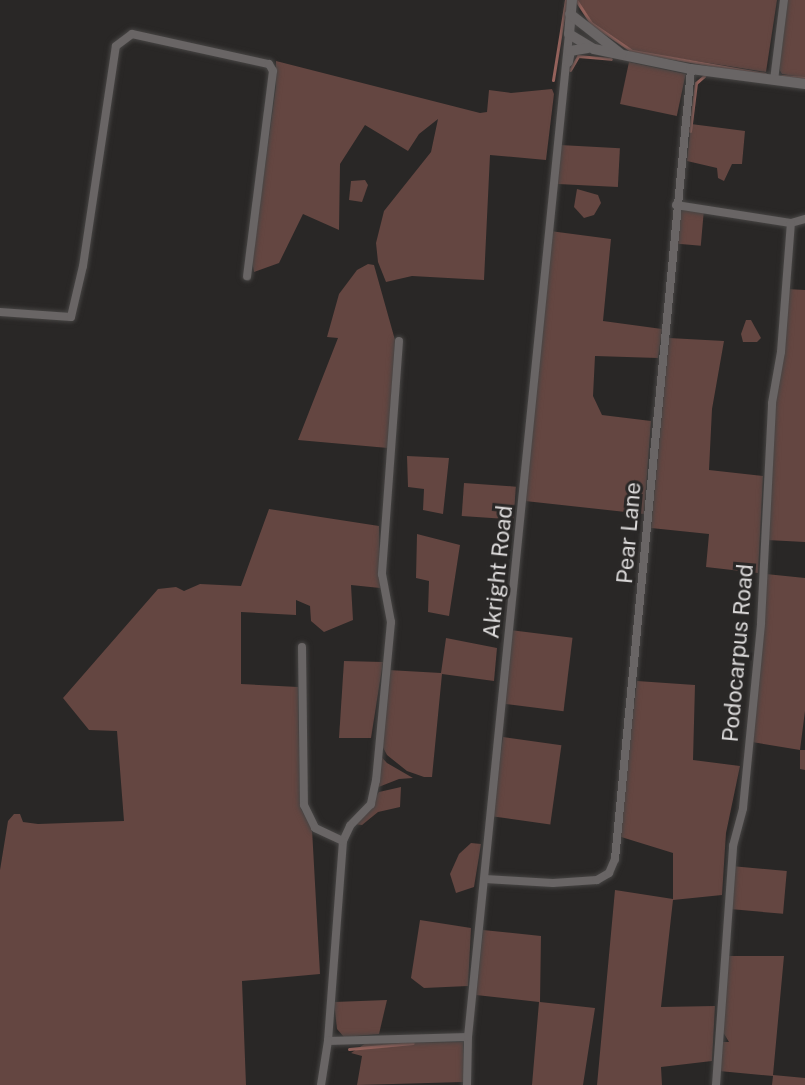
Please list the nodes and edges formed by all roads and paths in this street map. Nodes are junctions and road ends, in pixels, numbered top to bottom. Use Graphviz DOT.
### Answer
graph roads {
  1 [pos="572,0"];
  2 [pos="784,0"];
  3 [pos="570,14"];
  4 [pos="569,34"];
  5 [pos="594,49"];
  6 [pos="622,55"];
  7 [pos="568,62"];
  8 [pos="691,69"];
  9 [pos="774,80"];
  10 [pos="805,84"];
  11 [pos="676,205"];
  12 [pos="805,219"];
  13 [pos="791,223"];
  14 [pos="247,276"];
  15 [pos="0,312"];
  16 [pos="399,341"];
  17 [pos="302,647"];
  18 [pos="343,841"];
  19 [pos="485,879"];
  20 [pos="468,1037"];
  21 [pos="328,1041"];
  22 [pos="321,1085"];
  23 [pos="467,1085"];
  24 [pos="716,1085"];
  1 -- 3 [label="street"];
  2 -- 9 [label="street"];
  3 -- 4 [label="street"];
  3 -- 6 [label="street"];
  4 -- 5 [label="street"];
  4 -- 7 [label="street, Akright Road"];
  5 -- 6 [label="street"];
  5 -- 7 [label="street"];
  6 -- 8 [label="street"];
  7 -- 19 [label="street, Akright Road"];
  8 -- 9 [label="street"];
  8 -- 11 [label="street, Pear Lane"];
  9 -- 10 [label="street"];
  11 -- 13 [label="street"];
  11 -- 19 [label="street, Pear Lane"];
  12 -- 13 [label="street"];
  13 -- 24 [label="street, Podocarpus Road"];
  14 -- 15 [label="street"];
  16 -- 18 [label="street"];
  17 -- 18 [label="street"];
  18 -- 21 [label="street"];
  19 -- 20 [label="street, Akright Road"];
  20 -- 21 [label="street"];
  20 -- 23 [label="street, Akright Road"];
  21 -- 22 [label="street"];
}
